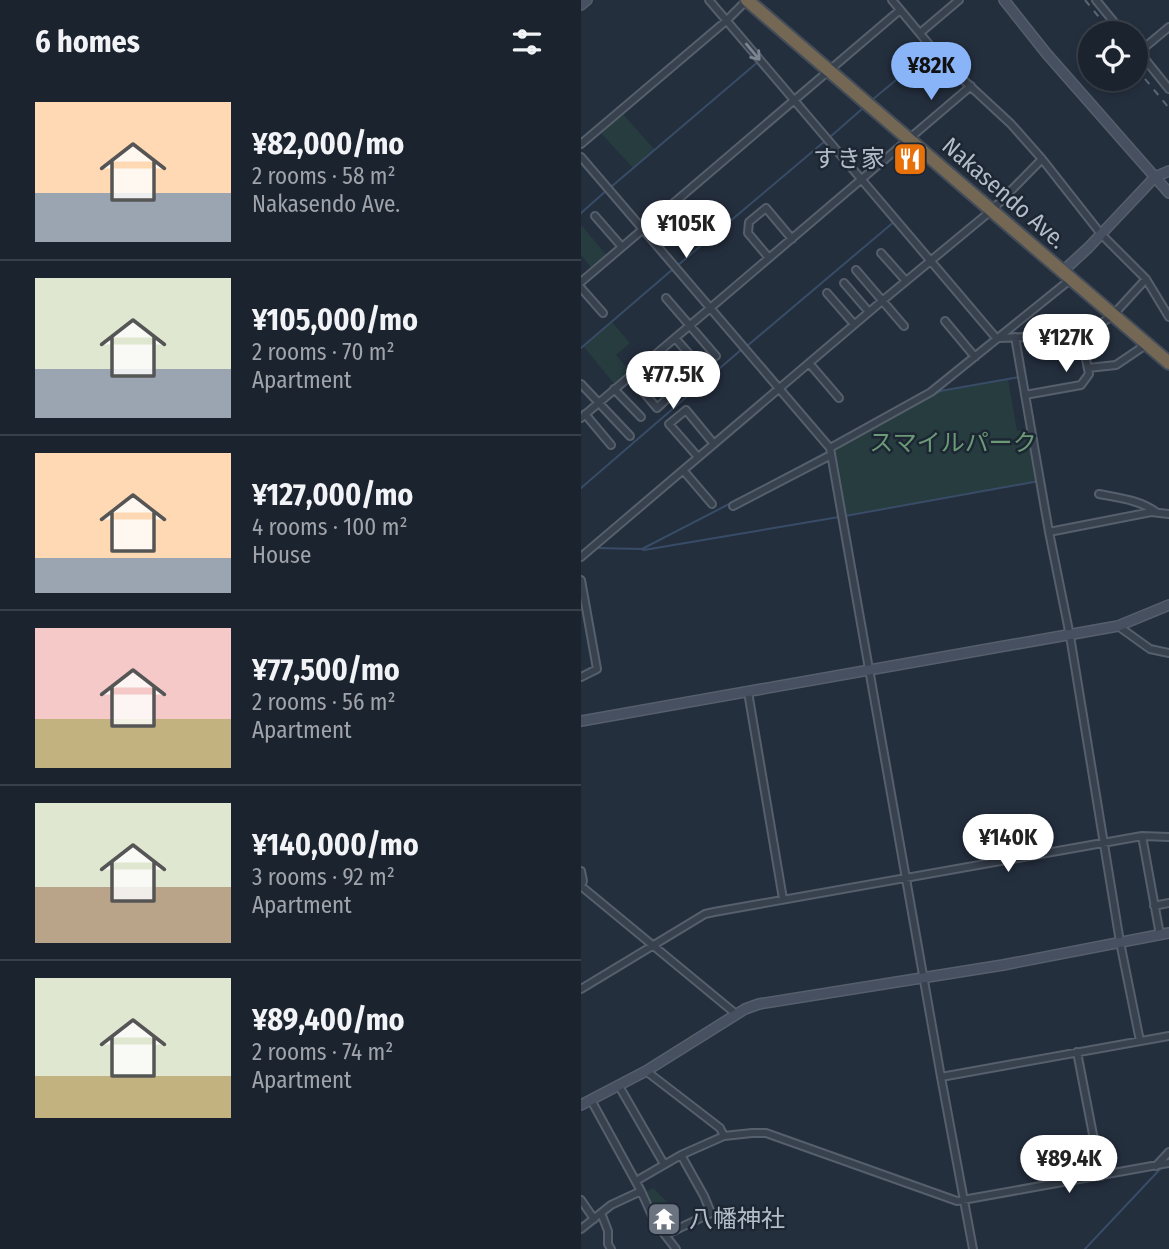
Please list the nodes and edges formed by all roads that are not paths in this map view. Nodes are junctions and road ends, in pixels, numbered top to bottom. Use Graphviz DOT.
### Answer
graph roads {
  1 [pos="587,0"];
  2 [pos="709,0"];
  3 [pos="747,0"];
  4 [pos="892,0"];
  5 [pos="959,0"];
  6 [pos="1004,0"];
  7 [pos="1101,2"];
  8 [pos="581,5"];
  9 [pos="900,10"];
  10 [pos="726,20"];
  11 [pos="1114,21"];
  12 [pos="1169,27"];
  13 [pos="920,33"];
  14 [pos="1148,42"];
  15 [pos="1148,63"];
  16 [pos="829,70"];
  17 [pos="971,86"];
  18 [pos="1169,89"];
  19 [pos="793,100"];
  20 [pos="909,138"];
  21 [pos="581,144"];
  22 [pos="581,157"];
  23 [pos="1042,159"];
  24 [pos="1169,171"];
  25 [pos="1155,177"];
  26 [pos="862,180"];
  27 [pos="1169,192"];
  28 [pos="992,210"];
  29 [pos="595,216"];
  30 [pos="642,228"];
  31 [pos="1101,234"];
  32 [pos="792,239"];
  33 [pos="622,247"];
  34 [pos="881,253"];
  35 [pos="769,258"];
  36 [pos="931,260"];
  37 [pos="856,270"];
  38 [pos="1067,275"];
  39 [pos="582,278"];
  40 [pos="1146,279"];
  41 [pos="906,281"];
  42 [pos="844,283"];
  43 [pos="581,288"];
  44 [pos="827,293"];
  45 [pos="666,298"];
  46 [pos="882,300"];
  47 [pos="709,309"];
  48 [pos="869,312"];
  49 [pos="603,313"];
  50 [pos="1113,315"];
  51 [pos="1169,317"];
  52 [pos="945,321"];
  53 [pos="854,324"];
  54 [pos="689,326"];
  55 [pos="904,326"];
  56 [pos="1081,335"];
  57 [pos="1015,337"];
  58 [pos="675,338"];
  59 [pos="997,338"];
  60 [pos="1147,344"];
  61 [pos="716,356"];
  62 [pos="975,357"];
  63 [pos="646,362"];
  64 [pos="809,363"];
  65 [pos="1169,363"];
  66 [pos="699,365"];
  67 [pos="1088,368"];
  68 [pos="630,376"];
  69 [pos="581,384"];
  70 [pos="614,389"];
  71 [pos="779,389"];
  72 [pos="1025,395"];
  73 [pos="839,398"];
  74 [pos="597,403"];
  75 [pos="583,416"];
  76 [pos="641,417"];
  77 [pos="630,436"];
  78 [pos="714,444"];
  79 [pos="611,445"];
  80 [pos="830,452"];
  81 [pos="698,457"];
  82 [pos="683,470"];
  83 [pos="1099,494"];
  84 [pos="712,504"];
  85 [pos="733,506"];
  86 [pos="1157,513"];
  87 [pos="1169,514"];
  88 [pos="1049,532"];
  89 [pos="581,557"];
  90 [pos="581,580"];
  91 [pos="1169,605"];
  92 [pos="1118,626"];
  93 [pos="1070,636"];
  94 [pos="1169,653"];
  95 [pos="869,671"];
  96 [pos="581,677"];
  97 [pos="748,692"];
  98 [pos="581,721"];
  99 [pos="1142,836"];
  100 [pos="1169,837"];
  101 [pos="1104,844"];
  102 [pos="581,871"];
  103 [pos="906,878"];
  104 [pos="783,899"];
  105 [pos="1169,902"];
  106 [pos="1154,906"];
  107 [pos="1164,934"];
  108 [pos="1120,942"];
  109 [pos="655,946"];
  110 [pos="924,978"];
  111 [pos="581,989"];
  112 [pos="736,1014"];
  113 [pos="1169,1036"];
  114 [pos="1140,1041"];
  115 [pos="1077,1052"];
  116 [pos="646,1071"];
  117 [pos="941,1077"];
  118 [pos="619,1086"];
  119 [pos="591,1100"];
  120 [pos="581,1105"];
  121 [pos="724,1136"];
  122 [pos="1169,1152"];
  123 [pos="681,1155"];
  124 [pos="1169,1163"];
  125 [pos="664,1164"];
  126 [pos="1156,1166"];
  127 [pos="1101,1176"];
  128 [pos="636,1181"];
  129 [pos="641,1191"];
  130 [pos="965,1199"];
  131 [pos="581,1200"];
  132 [pos="601,1213"];
  133 [pos="594,1219"];
  134 [pos="581,1229"];
  135 [pos="665,1235"];
  136 [pos="611,1249"];
  137 [pos="676,1249"];
  138 [pos="973,1249"];
  1 -- 8 [label="street"];
  2 -- 10 [label="street"];
  3 -- 10 [label="street"];
  3 -- 16 [label="highway, Nakasendo Ave."];
  4 -- 9 [label="street"];
  5 -- 13 [label="street"];
  6 -- 25 [label="street"];
  7 -- 11 [label="street"];
  9 -- 13 [label="street"];
  9 -- 16 [label="street"];
  10 -- 19 [label="street, one-way"];
  10 -- 21 [label="street"];
  12 -- 14 [label="street"];
  13 -- 17 [label="street"];
  15 -- 18 [label="street"];
  16 -- 19 [label="street"];
  16 -- 20 [label="highway, Nakasendo Ave."];
  17 -- 20 [label="street"];
  17 -- 23 [label="street"];
  19 -- 26 [label="street"];
  19 -- 30 [label="street"];
  20 -- 26 [label="street"];
  20 -- 28 [label="highway, Nakasendo Ave."];
  22 -- 30 [label="street"];
  23 -- 28 [label="street"];
  23 -- 31 [label="street"];
  24 -- 25 [label="street"];
  25 -- 27 [label="street"];
  25 -- 31 [label="street"];
  26 -- 32 [label="street"];
  26 -- 36 [label="street"];
  28 -- 36 [label="street"];
  28 -- 38 [label="highway, Nakasendo Ave."];
  29 -- 33 [label="street"];
  30 -- 33 [label="street"];
  30 -- 47 [label="street"];
  31 -- 38 [label="street"];
  31 -- 40 [label="street"];
  32 -- 35 [label="street"];
  32 -- 35 [label="street"];
  33 -- 39 [label="street"];
  34 -- 41 [label="street"];
  35 -- 47 [label="street"];
  36 -- 41 [label="street"];
  36 -- 59 [label="street"];
  37 -- 46 [label="street"];
  38 -- 50 [label="highway, Nakasendo Ave."];
  38 -- 59 [label="street"];
  40 -- 50 [label="street"];
  40 -- 51 [label="street"];
  41 -- 46 [label="street"];
  42 -- 48 [label="street"];
  43 -- 49 [label="street"];
  44 -- 53 [label="street"];
  45 -- 54 [label="street"];
  46 -- 48 [label="street"];
  46 -- 55 [label="street"];
  47 -- 54 [label="street"];
  47 -- 71 [label="street"];
  48 -- 53 [label="street"];
  50 -- 56 [label="street"];
  50 -- 60 [label="highway, Nakasendo Ave."];
  52 -- 62 [label="street"];
  53 -- 64 [label="street"];
  54 -- 58 [label="street"];
  54 -- 61 [label="street"];
  56 -- 57 [label="street"];
  56 -- 67 [label="street"];
  57 -- 59 [label="street"];
  57 -- 72 [label="street"];
  58 -- 63 [label="street"];
  58 -- 66 [label="street"];
  59 -- 62 [label="street"];
  60 -- 65 [label="highway, Nakasendo Ave."];
  60 -- 67 [label="street"];
  62 -- 80 [label="street"];
  63 -- 68 [label="street"];
  63 -- 68 [label="street"];
  64 -- 71 [label="street"];
  64 -- 73 [label="street"];
  67 -- 72 [label="street"];
  68 -- 70 [label="street"];
  69 -- 74 [label="street"];
  70 -- 74 [label="street"];
  70 -- 76 [label="street"];
  71 -- 78 [label="street"];
  71 -- 80 [label="street"];
  72 -- 88 [label="street"];
  74 -- 75 [label="street"];
  74 -- 77 [label="street"];
  75 -- 79 [label="street"];
  78 -- 81 [label="street"];
  78 -- 81 [label="street"];
  80 -- 85 [label="street"];
  80 -- 95 [label="street"];
  81 -- 82 [label="street"];
  82 -- 84 [label="street"];
  82 -- 89 [label="street"];
  83 -- 86 [label="street"];
  86 -- 87 [label="street"];
  86 -- 88 [label="street"];
  88 -- 93 [label="street"];
  90 -- 96 [label="street"];
  91 -- 92 [label="street"];
  92 -- 93 [label="street"];
  92 -- 94 [label="street"];
  93 -- 95 [label="street"];
  93 -- 101 [label="street"];
  95 -- 97 [label="street"];
  95 -- 103 [label="street"];
  97 -- 98 [label="street"];
  97 -- 104 [label="street"];
  99 -- 100 [label="street"];
  99 -- 101 [label="street"];
  99 -- 106 [label="street"];
  101 -- 103 [label="street"];
  101 -- 108 [label="street"];
  102 -- 109 [label="street"];
  103 -- 104 [label="street"];
  103 -- 110 [label="street"];
  104 -- 109 [label="street"];
  105 -- 106 [label="street"];
  106 -- 107 [label="street"];
  107 -- 108 [label="street"];
  108 -- 110 [label="street"];
  108 -- 114 [label="street"];
  109 -- 111 [label="street"];
  109 -- 112 [label="street"];
  110 -- 112 [label="street"];
  110 -- 117 [label="street"];
  112 -- 116 [label="street"];
  113 -- 114 [label="street"];
  114 -- 115 [label="street"];
  115 -- 117 [label="street"];
  115 -- 127 [label="street"];
  116 -- 118 [label="street"];
  116 -- 121 [label="street"];
  117 -- 130 [label="street"];
  118 -- 119 [label="street"];
  118 -- 125 [label="street"];
  119 -- 120 [label="street"];
  119 -- 128 [label="street"];
  121 -- 123 [label="street"];
  121 -- 130 [label="street"];
  122 -- 126 [label="street"];
  123 -- 125 [label="street"];
  123 -- 135 [label="street"];
  124 -- 126 [label="street"];
  125 -- 128 [label="street"];
  126 -- 127 [label="street"];
  127 -- 130 [label="street"];
  128 -- 129 [label="street"];
  129 -- 132 [label="street"];
  129 -- 135 [label="street"];
  130 -- 138 [label="street"];
  131 -- 133 [label="street"];
  132 -- 133 [label="street"];
  132 -- 136 [label="street"];
  133 -- 134 [label="street"];
  135 -- 137 [label="street"];
}
